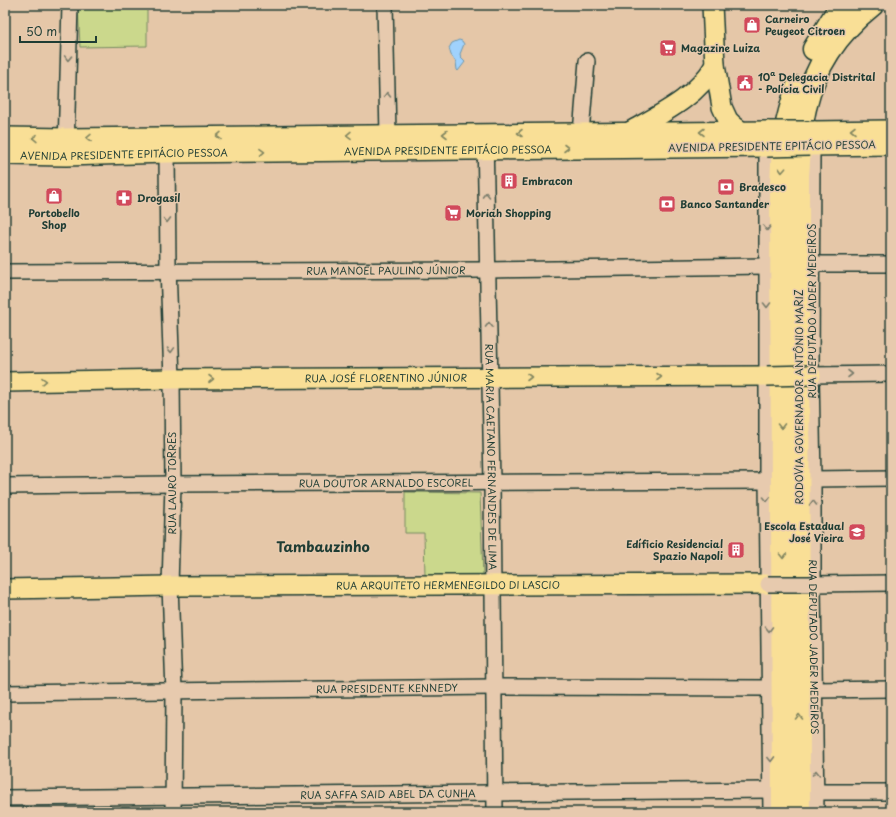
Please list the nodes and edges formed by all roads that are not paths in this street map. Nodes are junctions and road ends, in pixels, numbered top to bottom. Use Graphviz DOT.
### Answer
graph roads {
  1 [pos="70,5"];
  2 [pos="385,5"];
  3 [pos="712,5"];
  4 [pos="843,5"];
  5 [pos="872,5"];
  6 [pos="586,61"];
  7 [pos="715,65"];
  8 [pos="891,130"];
  9 [pos="629,132"];
  10 [pos="742,132"];
  11 [pos="581,133"];
  12 [pos="388,134"];
  13 [pos="5,137"];
  14 [pos="768,139"];
  15 [pos="485,141"];
  16 [pos="812,141"];
  17 [pos="891,145"];
  18 [pos="66,147"];
  19 [pos="167,153"];
  20 [pos="5,155"];
  21 [pos="812,264"];
  22 [pos="891,264"];
  23 [pos="767,266"];
  24 [pos="168,270"];
  25 [pos="488,270"];
  26 [pos="5,272"];
  27 [pos="891,374"];
  28 [pos="811,375"];
  29 [pos="767,376"];
  30 [pos="490,378"];
  31 [pos="172,379"];
  32 [pos="5,382"];
  33 [pos="891,478"];
  34 [pos="814,479"];
  35 [pos="767,481"];
  36 [pos="492,482"];
  37 [pos="173,484"];
  38 [pos="5,486"];
  39 [pos="891,583"];
  40 [pos="768,584"];
  41 [pos="813,584"];
  42 [pos="493,585"];
  43 [pos="170,586"];
  44 [pos="5,589"];
  45 [pos="494,687"];
  46 [pos="769,688"];
  47 [pos="891,689"];
  48 [pos="815,690"];
  49 [pos="174,691"];
  50 [pos="5,693"];
  51 [pos="771,790"];
  52 [pos="494,792"];
  53 [pos="817,792"];
  54 [pos="891,792"];
  55 [pos="173,796"];
  56 [pos="5,798"];
  57 [pos="173,812"];
  58 [pos="495,812"];
  59 [pos="771,812"];
  60 [pos="783,812"];
  61 [pos="799,812"];
  62 [pos="816,812"];
  1 -- 18 [label="street, one-way"];
  12 -- 2 [label="street, one-way"];
  3 -- 7 [label="main road"];
  4 -- 60 [label="highway, RODOVIA GOVERNADOR ANTÔNIO MARIZ, one-way"];
  61 -- 5 [label="highway, RODOVIA GOVERNADOR ANTÔNIO MARIZ, one-way"];
  6 -- 11 [label="street"];
  7 -- 9 [label="main road"];
  7 -- 10 [label="main road"];
  8 -- 16 [label="main road, AVENIDA PRESIDENTE EPITÁCIO PESSOA, one-way"];
  10 -- 9 [label="main road, AVENIDA PRESIDENTE EPITÁCIO PESSOA, one-way"];
  9 -- 11 [label="main road, AVENIDA PRESIDENTE EPITÁCIO PESSOA"];
  10 -- 14 [label="main road, AVENIDA PRESIDENTE EPITÁCIO PESSOA"];
  11 -- 15 [label="main road, AVENIDA PRESIDENTE EPITÁCIO PESSOA, one-way"];
  15 -- 12 [label="main road, AVENIDA PRESIDENTE EPITÁCIO PESSOA, one-way"];
  12 -- 18 [label="main road, AVENIDA PRESIDENTE EPITÁCIO PESSOA, one-way"];
  18 -- 13 [label="main road, AVENIDA PRESIDENTE EPITÁCIO PESSOA, one-way"];
  15 -- 14 [label="main road, AVENIDA PRESIDENTE EPITÁCIO PESSOA, one-way"];
  14 -- 16 [label="main road, AVENIDA PRESIDENTE EPITÁCIO PESSOA, bridge"];
  14 -- 23 [label="street, one-way"];
  19 -- 15 [label="main road, AVENIDA PRESIDENTE EPITÁCIO PESSOA, one-way"];
  25 -- 15 [label="street, RUA MARIA CAETANO FERNANDES DE LIMA, one-way"];
  16 -- 17 [label="main road, AVENIDA PRESIDENTE EPITÁCIO PESSOA"];
  16 -- 21 [label="street, RUA DEPUTADO JADER MEDEIROS"];
  18 -- 19 [label="main road, AVENIDA PRESIDENTE EPITÁCIO PESSOA"];
  18 -- 20 [label="main road, AVENIDA PRESIDENTE EPITÁCIO PESSOA"];
  19 -- 24 [label="street, RUA LAURO TORRES, one-way"];
  21 -- 22 [label="street"];
  21 -- 28 [label="street, RUA DEPUTADO JADER MEDEIROS"];
  23 -- 25 [label="street, RUA MANOEL PAULINO JÚNIOR"];
  23 -- 29 [label="street, one-way"];
  24 -- 25 [label="street, RUA MANOEL PAULINO JÚNIOR"];
  24 -- 26 [label="street, RUA MANOEL PAULINO JÚNIOR"];
  24 -- 31 [label="street, RUA LAURO TORRES, one-way"];
  30 -- 25 [label="street, RUA MARIA CAETANO FERNANDES DE LIMA, one-way"];
  28 -- 27 [label="street, one-way"];
  28 -- 29 [label="main road, RUA JOSÉ FLORENTINO JÚNIOR, bridge"];
  28 -- 34 [label="street, RUA DEPUTADO JADER MEDEIROS"];
  30 -- 29 [label="main road, RUA JOSÉ FLORENTINO JÚNIOR, one-way"];
  29 -- 35 [label="street"];
  31 -- 30 [label="main road, RUA JOSÉ FLORENTINO JÚNIOR, one-way"];
  30 -- 36 [label="street, RUA MARIA CAETANO FERNANDES DE LIMA"];
  32 -- 31 [label="main road, RUA JOSÉ FLORENTINO JÚNIOR, one-way"];
  31 -- 37 [label="street, RUA LAURO TORRES"];
  33 -- 34 [label="street"];
  41 -- 34 [label="street, RUA DEPUTADO JADER MEDEIROS, one-way"];
  35 -- 36 [label="street, RUA DOUTOR ARNALDO ESCOREL"];
  35 -- 40 [label="street, one-way"];
  36 -- 37 [label="street, RUA DOUTOR ARNALDO ESCOREL"];
  36 -- 42 [label="street, RUA MARIA CAETANO FERNANDES DE LIMA"];
  37 -- 38 [label="street, RUA DOUTOR ARNALDO ESCOREL"];
  37 -- 43 [label="street, RUA LAURO TORRES"];
  39 -- 41 [label="street, RUA ARQUITETO HERMENEGILDO DI LASCIO"];
  40 -- 41 [label="street, RUA ARQUITETO HERMENEGILDO DI LASCIO, bridge"];
  40 -- 42 [label="main road, RUA ARQUITETO HERMENEGILDO DI LASCIO"];
  40 -- 46 [label="street, one-way"];
  41 -- 48 [label="street, RUA DEPUTADO JADER MEDEIROS"];
  42 -- 43 [label="main road, RUA ARQUITETO HERMENEGILDO DI LASCIO"];
  42 -- 45 [label="street, RUA MARIA CAETANO FERNANDES DE LIMA"];
  43 -- 44 [label="main road, RUA ARQUITETO HERMENEGILDO DI LASCIO"];
  43 -- 49 [label="street, RUA LAURO TORRES"];
  45 -- 46 [label="street, RUA PRESIDENTE KENNEDY"];
  45 -- 49 [label="street, RUA PRESIDENTE KENNEDY"];
  45 -- 52 [label="street, RUA MARIA CAETANO FERNANDES DE LIMA"];
  46 -- 51 [label="street, one-way"];
  47 -- 48 [label="street"];
  53 -- 48 [label="street, RUA DEPUTADO JADER MEDEIROS, one-way"];
  49 -- 50 [label="street, RUA PRESIDENTE KENNEDY"];
  49 -- 55 [label="street, RUA LAURO TORRES"];
  51 -- 52 [label="street, RUA SAFFA SAID ABEL DA CUNHA"];
  51 -- 59 [label="street"];
  52 -- 55 [label="street, RUA SAFFA SAID ABEL DA CUNHA"];
  52 -- 58 [label="street, RUA MARIA CAETANO FERNANDES DE LIMA"];
  53 -- 54 [label="street"];
  53 -- 62 [label="street, RUA DEPUTADO JADER MEDEIROS"];
  55 -- 56 [label="street, RUA SAFFA SAID ABEL DA CUNHA"];
  55 -- 57 [label="street, RUA LAURO TORRES"];
}
